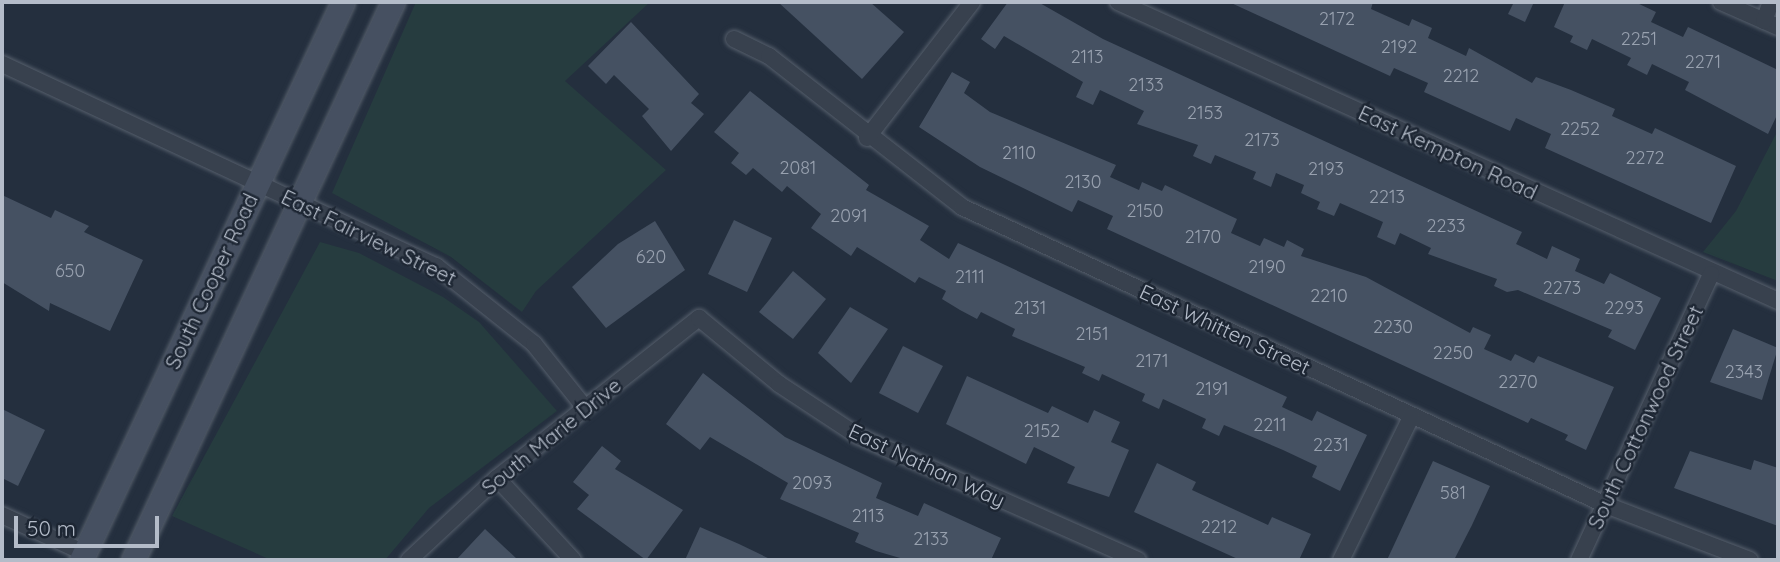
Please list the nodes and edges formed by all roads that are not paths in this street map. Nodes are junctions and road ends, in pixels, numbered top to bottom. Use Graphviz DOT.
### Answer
graph roads {
  1 [pos="343,2"];
  2 [pos="393,2"];
  3 [pos="972,2"];
  4 [pos="1118,2"];
  5 [pos="1721,2"];
  6 [pos="1770,2"];
  7 [pos="1771,24"];
  8 [pos="734,39"];
  9 [pos="2,64"];
  10 [pos="867,138"];
  11 [pos="257,182"];
  12 [pos="299,202"];
  13 [pos="1711,274"];
  14 [pos="1778,301"];
  15 [pos="699,318"];
  16 [pos="585,408"];
  17 [pos="1412,415"];
  18 [pos="497,478"];
  19 [pos="1606,505"];
  20 [pos="2,514"];
  21 [pos="83,557"];
  22 [pos="133,560"];
  23 [pos="410,560"];
  24 [pos="573,560"];
  25 [pos="1138,560"];
  26 [pos="1341,560"];
  27 [pos="1579,560"];
  28 [pos="1750,560"];
  1 -- 11 [label="main road, South Cooper Road"];
  2 -- 12 [label="main road"];
  3 -- 10 [label="street"];
  4 -- 13 [label="street, East Kempton Road"];
  5 -- 7 [label="street"];
  6 -- 7 [label="street"];
  8 -- 10 [label="street, East Whitten Street"];
  9 -- 11 [label="street, East Fairview Street"];
  10 -- 17 [label="street, East Whitten Street"];
  11 -- 12 [label="street, East Fairview Street"];
  11 -- 21 [label="main road, South Cooper Road"];
  12 -- 16 [label="street, East Fairview Street"];
  12 -- 22 [label="main road"];
  13 -- 14 [label="street, East Kempton Road"];
  13 -- 19 [label="street, South Cottonwood Street"];
  15 -- 16 [label="street, South Marie Drive"];
  15 -- 25 [label="street, East Nathan Way"];
  16 -- 18 [label="street, South Marie Drive"];
  17 -- 19 [label="street, East Whitten Street"];
  17 -- 26 [label="street"];
  18 -- 23 [label="street, South Marie Drive"];
  18 -- 24 [label="street"];
  19 -- 27 [label="street, South Cottonwood Street"];
  19 -- 28 [label="street, East Whitten Street"];
  20 -- 21 [label="street"];
}
